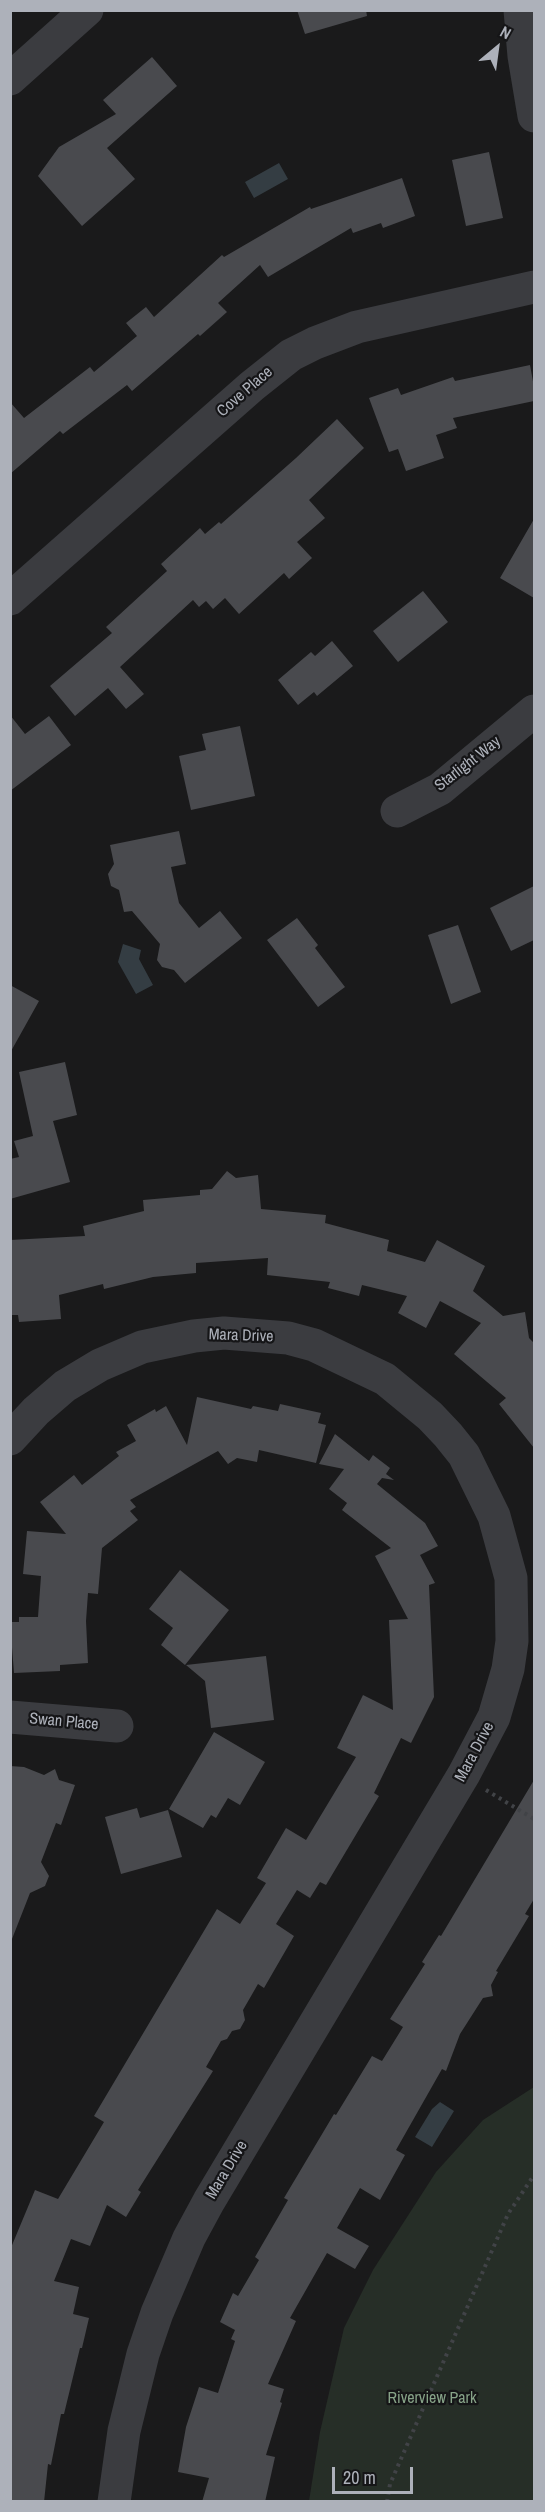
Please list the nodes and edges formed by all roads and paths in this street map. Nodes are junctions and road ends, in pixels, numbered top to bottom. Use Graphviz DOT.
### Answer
graph roads {
  1 [pos="520,10"];
  2 [pos="82,12"];
  3 [pos="10,79"];
  4 [pos="534,116"];
  5 [pos="534,287"];
  6 [pos="10,599"];
  7 [pos="534,711"];
  8 [pos="397,812"];
  9 [pos="14,1425"];
  10 [pos="10,1717"];
  11 [pos="117,1726"];
  12 [pos="495,1797"];
  13 [pos="534,1819"];
  14 [pos="534,2175"];
  15 [pos="114,2502"];
  16 [pos="387,2502"];
  1 -- 4 [label="street"];
  2 -- 3 [label="street"];
  5 -- 6 [label="street, Cove Place"];
  7 -- 8 [label="street, Starlight Way"];
  9 -- 15 [label="street, Mara Drive"];
  10 -- 11 [label="street, Swan Place"];
  12 -- 13 [label="path"];
  14 -- 16 [label="path"];
}
